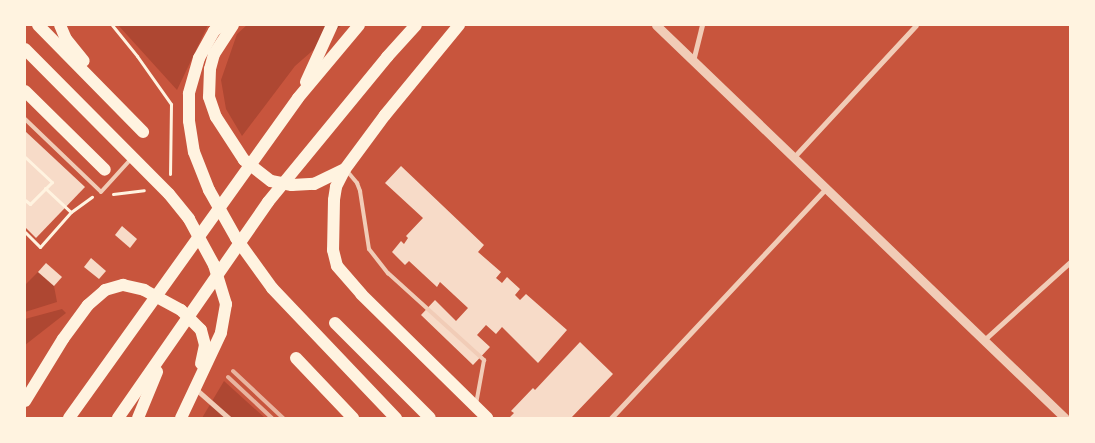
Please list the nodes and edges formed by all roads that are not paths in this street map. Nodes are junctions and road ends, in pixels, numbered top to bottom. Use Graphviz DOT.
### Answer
graph roads {
  1 [pos="38,25"];
  2 [pos="60,25"];
  3 [pos="222,25"];
  4 [pos="233,25"];
  5 [pos="332,25"];
  6 [pos="359,25"];
  7 [pos="416,25"];
  8 [pos="459,25"];
  9 [pos="656,25"];
  10 [pos="702,25"];
  11 [pos="916,25"];
  12 [pos="25,49"];
  13 [pos="693,61"];
  14 [pos="25,91"];
  15 [pos="298,98"];
  16 [pos="25,119"];
  17 [pos="133,156"];
  18 [pos="793,159"];
  19 [pos="345,169"];
  20 [pos="104,170"];
  21 [pos="825,189"];
  22 [pos="1070,262"];
  23 [pos="335,323"];
  24 [pos="984,340"];
  25 [pos="166,348"];
  26 [pos="296,358"];
  27 [pos="195,388"];
  28 [pos="25,401"];
  29 [pos="476,406"];
  30 [pos="69,418"];
  31 [pos="118,418"];
  32 [pos="138,418"];
  33 [pos="181,418"];
  34 [pos="229,418"];
  35 [pos="353,418"];
  36 [pos="396,418"];
  37 [pos="430,418"];
  38 [pos="487,418"];
  39 [pos="611,418"];
  40 [pos="1065,418"];
  1 -- 2 [label="highway"];
  3 -- 36 [label="highway"];
  4 -- 19 [label="highway"];
  5 -- 15 [label="highway"];
  6 -- 15 [label="highway"];
  7 -- 25 [label="highway"];
  8 -- 19 [label="highway"];
  9 -- 13 [label="street"];
  10 -- 13 [label="street"];
  11 -- 18 [label="street"];
  12 -- 17 [label="highway"];
  13 -- 18 [label="street"];
  14 -- 20 [label="highway"];
  15 -- 30 [label="highway"];
  16 -- 17 [label="lane"];
  17 -- 27 [label="highway"];
  18 -- 21 [label="street"];
  19 -- 29 [label="lane"];
  19 -- 29 [label="highway"];
  21 -- 24 [label="street"];
  21 -- 39 [label="street"];
  22 -- 24 [label="street"];
  23 -- 37 [label="highway"];
  24 -- 40 [label="street"];
  25 -- 31 [label="highway"];
  25 -- 32 [label="highway"];
  26 -- 35 [label="highway"];
  27 -- 28 [label="highway"];
  27 -- 33 [label="highway"];
  27 -- 34 [label="street"];
  29 -- 38 [label="highway"];
}
